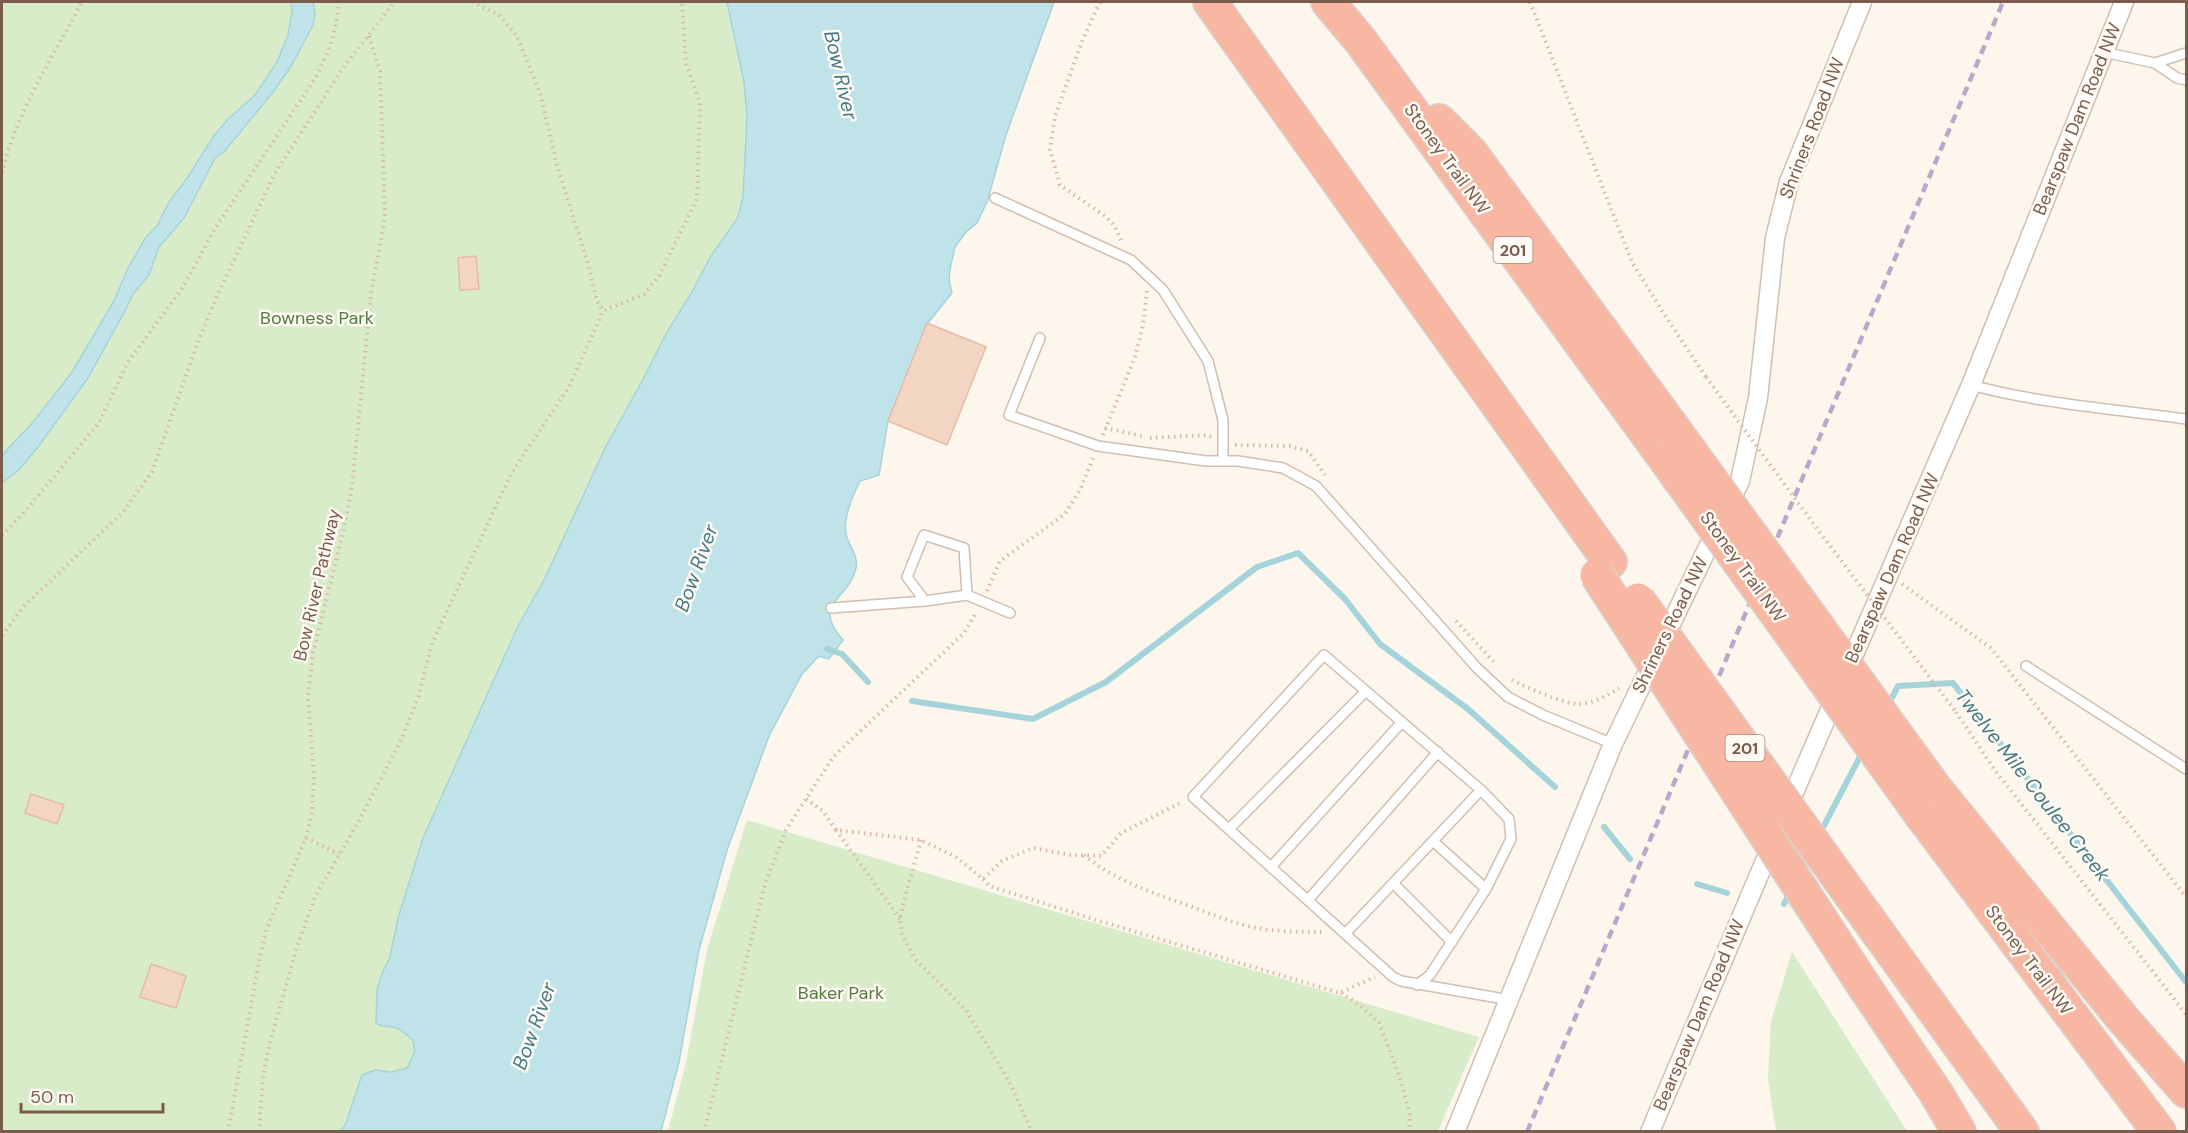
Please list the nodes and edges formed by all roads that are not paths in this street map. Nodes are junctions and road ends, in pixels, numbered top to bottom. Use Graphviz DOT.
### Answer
graph roads {
  1 [pos="1328,2"];
  2 [pos="1862,2"];
  3 [pos="2124,2"];
  4 [pos="1214,8"];
  5 [pos="2103,52"];
  6 [pos="2187,53"];
  7 [pos="2155,63"];
  8 [pos="2187,80"];
  9 [pos="995,198"];
  10 [pos="1040,338"];
  11 [pos="1971,385"];
  12 [pos="2187,419"];
  13 [pos="1223,461"];
  14 [pos="1604,568"];
  15 [pos="967,595"];
  16 [pos="925,601"];
  17 [pos="831,608"];
  18 [pos="1010,613"];
  19 [pos="2026,666"];
  20 [pos="1366,691"];
  21 [pos="1402,722"];
  22 [pos="1613,744"];
  23 [pos="1438,752"];
  24 [pos="2187,769"];
  25 [pos="1481,790"];
  26 [pos="1928,802"];
  27 [pos="1229,829"];
  28 [pos="1433,841"];
  29 [pos="1271,867"];
  30 [pos="1394,884"];
  31 [pos="1486,889"];
  32 [pos="1308,900"];
  33 [pos="1345,934"];
  34 [pos="1452,942"];
  35 [pos="1417,985"];
  36 [pos="1510,1000"];
  37 [pos="2187,1091"];
  38 [pos="1455,1131"];
  39 [pos="1650,1131"];
  40 [pos="1959,1131"];
  41 [pos="2022,1131"];
  42 [pos="2158,1131"];
  1 -- 26 [label="highway, Stoney Trail NW / 201, bridge"];
  2 -- 22 [label="street, Shriners Road NW"];
  3 -- 5 [label="street, Bearspaw Dam Road NW"];
  4 -- 14 [label="highway, 201"];
  5 -- 7 [label="lane"];
  5 -- 11 [label="street, Bearspaw Dam Road NW"];
  6 -- 7 [label="lane"];
  7 -- 8 [label="lane"];
  9 -- 13 [label="lane"];
  10 -- 13 [label="lane"];
  11 -- 12 [label="lane"];
  11 -- 39 [label="street, Bearspaw Dam Road NW"];
  13 -- 22 [label="lane"];
  14 -- 40 [label="highway, bridge"];
  14 -- 41 [label="highway, 201, bridge"];
  15 -- 16 [label="lane"];
  15 -- 16 [label="lane"];
  15 -- 18 [label="lane"];
  16 -- 17 [label="lane"];
  19 -- 24 [label="lane"];
  20 -- 21 [label="lane"];
  20 -- 27 [label="lane"];
  20 -- 27 [label="lane"];
  21 -- 23 [label="lane"];
  21 -- 29 [label="lane"];
  22 -- 36 [label="street, Shriners Road NW"];
  23 -- 25 [label="lane"];
  23 -- 32 [label="lane"];
  25 -- 28 [label="lane"];
  25 -- 31 [label="lane"];
  26 -- 37 [label="highway"];
  26 -- 42 [label="highway, Stoney Trail NW / 201"];
  27 -- 29 [label="lane"];
  28 -- 30 [label="lane"];
  28 -- 31 [label="lane"];
  29 -- 32 [label="lane"];
  30 -- 33 [label="lane"];
  30 -- 34 [label="lane"];
  31 -- 34 [label="lane"];
  32 -- 33 [label="lane"];
  33 -- 35 [label="lane"];
  34 -- 35 [label="lane"];
  35 -- 36 [label="lane"];
  36 -- 38 [label="street, Shriners Road NW"];
}
